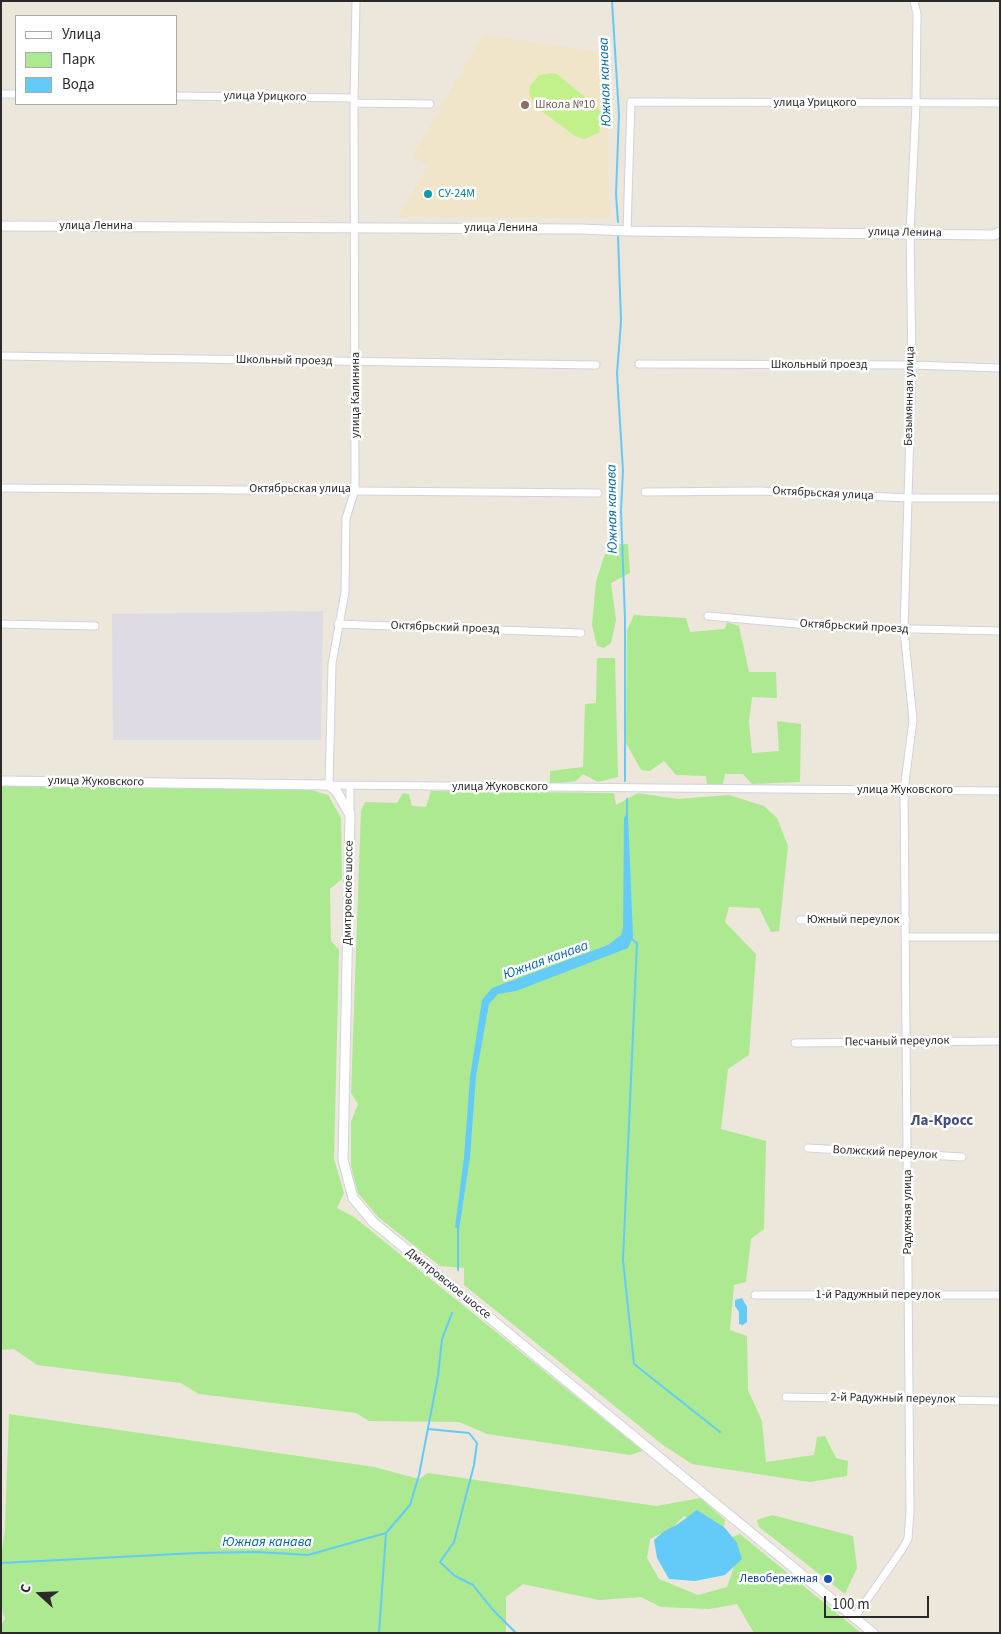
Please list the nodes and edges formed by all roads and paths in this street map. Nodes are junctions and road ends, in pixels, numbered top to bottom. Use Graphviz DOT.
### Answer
graph roads {
  1 [pos="356,1"];
  2 [pos="914,1"];
  3 [pos="1,94"];
  4 [pos="15,94"];
  5 [pos="178,96"];
  6 [pos="354,100"];
  7 [pos="1000,103"];
  8 [pos="430,104"];
  9 [pos="916,104"];
  10 [pos="1,226"];
  11 [pos="356,228"];
  12 [pos="627,231"];
  13 [pos="910,233"];
  14 [pos="998,234"];
  15 [pos="1,356"];
  16 [pos="356,362"];
  17 [pos="639,364"];
  18 [pos="596,365"];
  19 [pos="912,365"];
  20 [pos="1000,368"];
  21 [pos="1,488"];
  22 [pos="356,490"];
  23 [pos="646,492"];
  24 [pos="598,493"];
  25 [pos="908,498"];
  26 [pos="1000,498"];
  27 [pos="708,616"];
  28 [pos="1,624"];
  29 [pos="338,624"];
  30 [pos="95,626"];
  31 [pos="904,630"];
  32 [pos="1000,631"];
  33 [pos="581,633"];
  34 [pos="3,780"];
  35 [pos="329,785"];
  36 [pos="350,786"];
  37 [pos="904,790"];
  38 [pos="1000,791"];
  39 [pos="350,815"];
  40 [pos="800,920"];
  41 [pos="906,920"];
  42 [pos="907,936"];
  43 [pos="1000,937"];
  44 [pos="1000,1041"];
  45 [pos="908,1042"];
  46 [pos="795,1043"];
  47 [pos="808,1148"];
  48 [pos="908,1155"];
  49 [pos="962,1157"];
  50 [pos="756,1295"];
  51 [pos="908,1295"];
  52 [pos="1000,1295"];
  53 [pos="786,1397"];
  54 [pos="910,1400"];
  55 [pos="1000,1401"];
  56 [pos="855,1618"];
  57 [pos="873,1633"];
  1 -- 6 [label="street, улица Калинина"];
  2 -- 9 [label="street, Безымянная улица"];
  3 -- 4 [label="street"];
  5 -- 6 [label="street, улица Урицкого"];
  6 -- 8 [label="street, улица Урицкого"];
  6 -- 11 [label="street, улица Калинина"];
  7 -- 9 [label="street, улица Урицкого"];
  9 -- 12 [label="street, улица Урицкого"];
  9 -- 13 [label="street, Безымянная улица"];
  10 -- 11 [label="street, улица Ленина"];
  11 -- 12 [label="street, улица Ленина"];
  11 -- 16 [label="street, улица Калинина"];
  12 -- 13 [label="street, улица Ленина"];
  13 -- 14 [label="street, улица Ленина"];
  13 -- 19 [label="street, Безымянная улица"];
  15 -- 16 [label="street, Школьный проезд"];
  16 -- 18 [label="street, Школьный проезд"];
  16 -- 22 [label="street, улица Калинина"];
  17 -- 19 [label="street, Школьный проезд"];
  19 -- 20 [label="street, Школьный проезд"];
  19 -- 25 [label="street, Безымянная улица"];
  21 -- 22 [label="street, Октябрьская улица"];
  22 -- 24 [label="street, Октябрьская улица"];
  22 -- 29 [label="street, улица Калинина"];
  23 -- 25 [label="street, Октябрьская улица"];
  25 -- 26 [label="street, Октябрьская улица"];
  25 -- 31 [label="street, Безымянная улица"];
  27 -- 31 [label="street, Октябрьский проезд"];
  28 -- 30 [label="street"];
  29 -- 33 [label="street, Октябрьский проезд"];
  29 -- 35 [label="street, улица Калинина"];
  31 -- 32 [label="street, Октябрьский проезд"];
  31 -- 37 [label="street, Безымянная улица"];
  34 -- 35 [label="street, улица Жуковского"];
  35 -- 36 [label="street, улица Жуковского"];
  35 -- 39 [label="street, Дмитровское шоссе"];
  36 -- 37 [label="street, улица Жуковского"];
  36 -- 39 [label="street"];
  37 -- 38 [label="street, улица Жуковского"];
  37 -- 41 [label="street, Радужная улица"];
  39 -- 56 [label="street, Дмитровское шоссе"];
  40 -- 41 [label="street, Южный переулок"];
  41 -- 42 [label="street, Радужная улица"];
  42 -- 43 [label="street, Южный переулок"];
  42 -- 45 [label="street, Радужная улица"];
  44 -- 45 [label="street, Песчаный переулок"];
  45 -- 46 [label="street, Песчаный переулок"];
  45 -- 48 [label="street, Радужная улица"];
  47 -- 48 [label="street, Волжский переулок"];
  48 -- 49 [label="street, Волжский переулок"];
  48 -- 51 [label="street, Радужная улица"];
  50 -- 51 [label="street, 1-й Радужный переулок"];
  51 -- 52 [label="street, 1-й Радужный переулок"];
  51 -- 54 [label="street, Радужная улица"];
  53 -- 54 [label="street, 2-й Радужный переулок"];
  54 -- 55 [label="street, 2-й Радужный переулок"];
  54 -- 56 [label="street, Радужная улица"];
  56 -- 57 [label="street, Дмитровское шоссе"];
}
